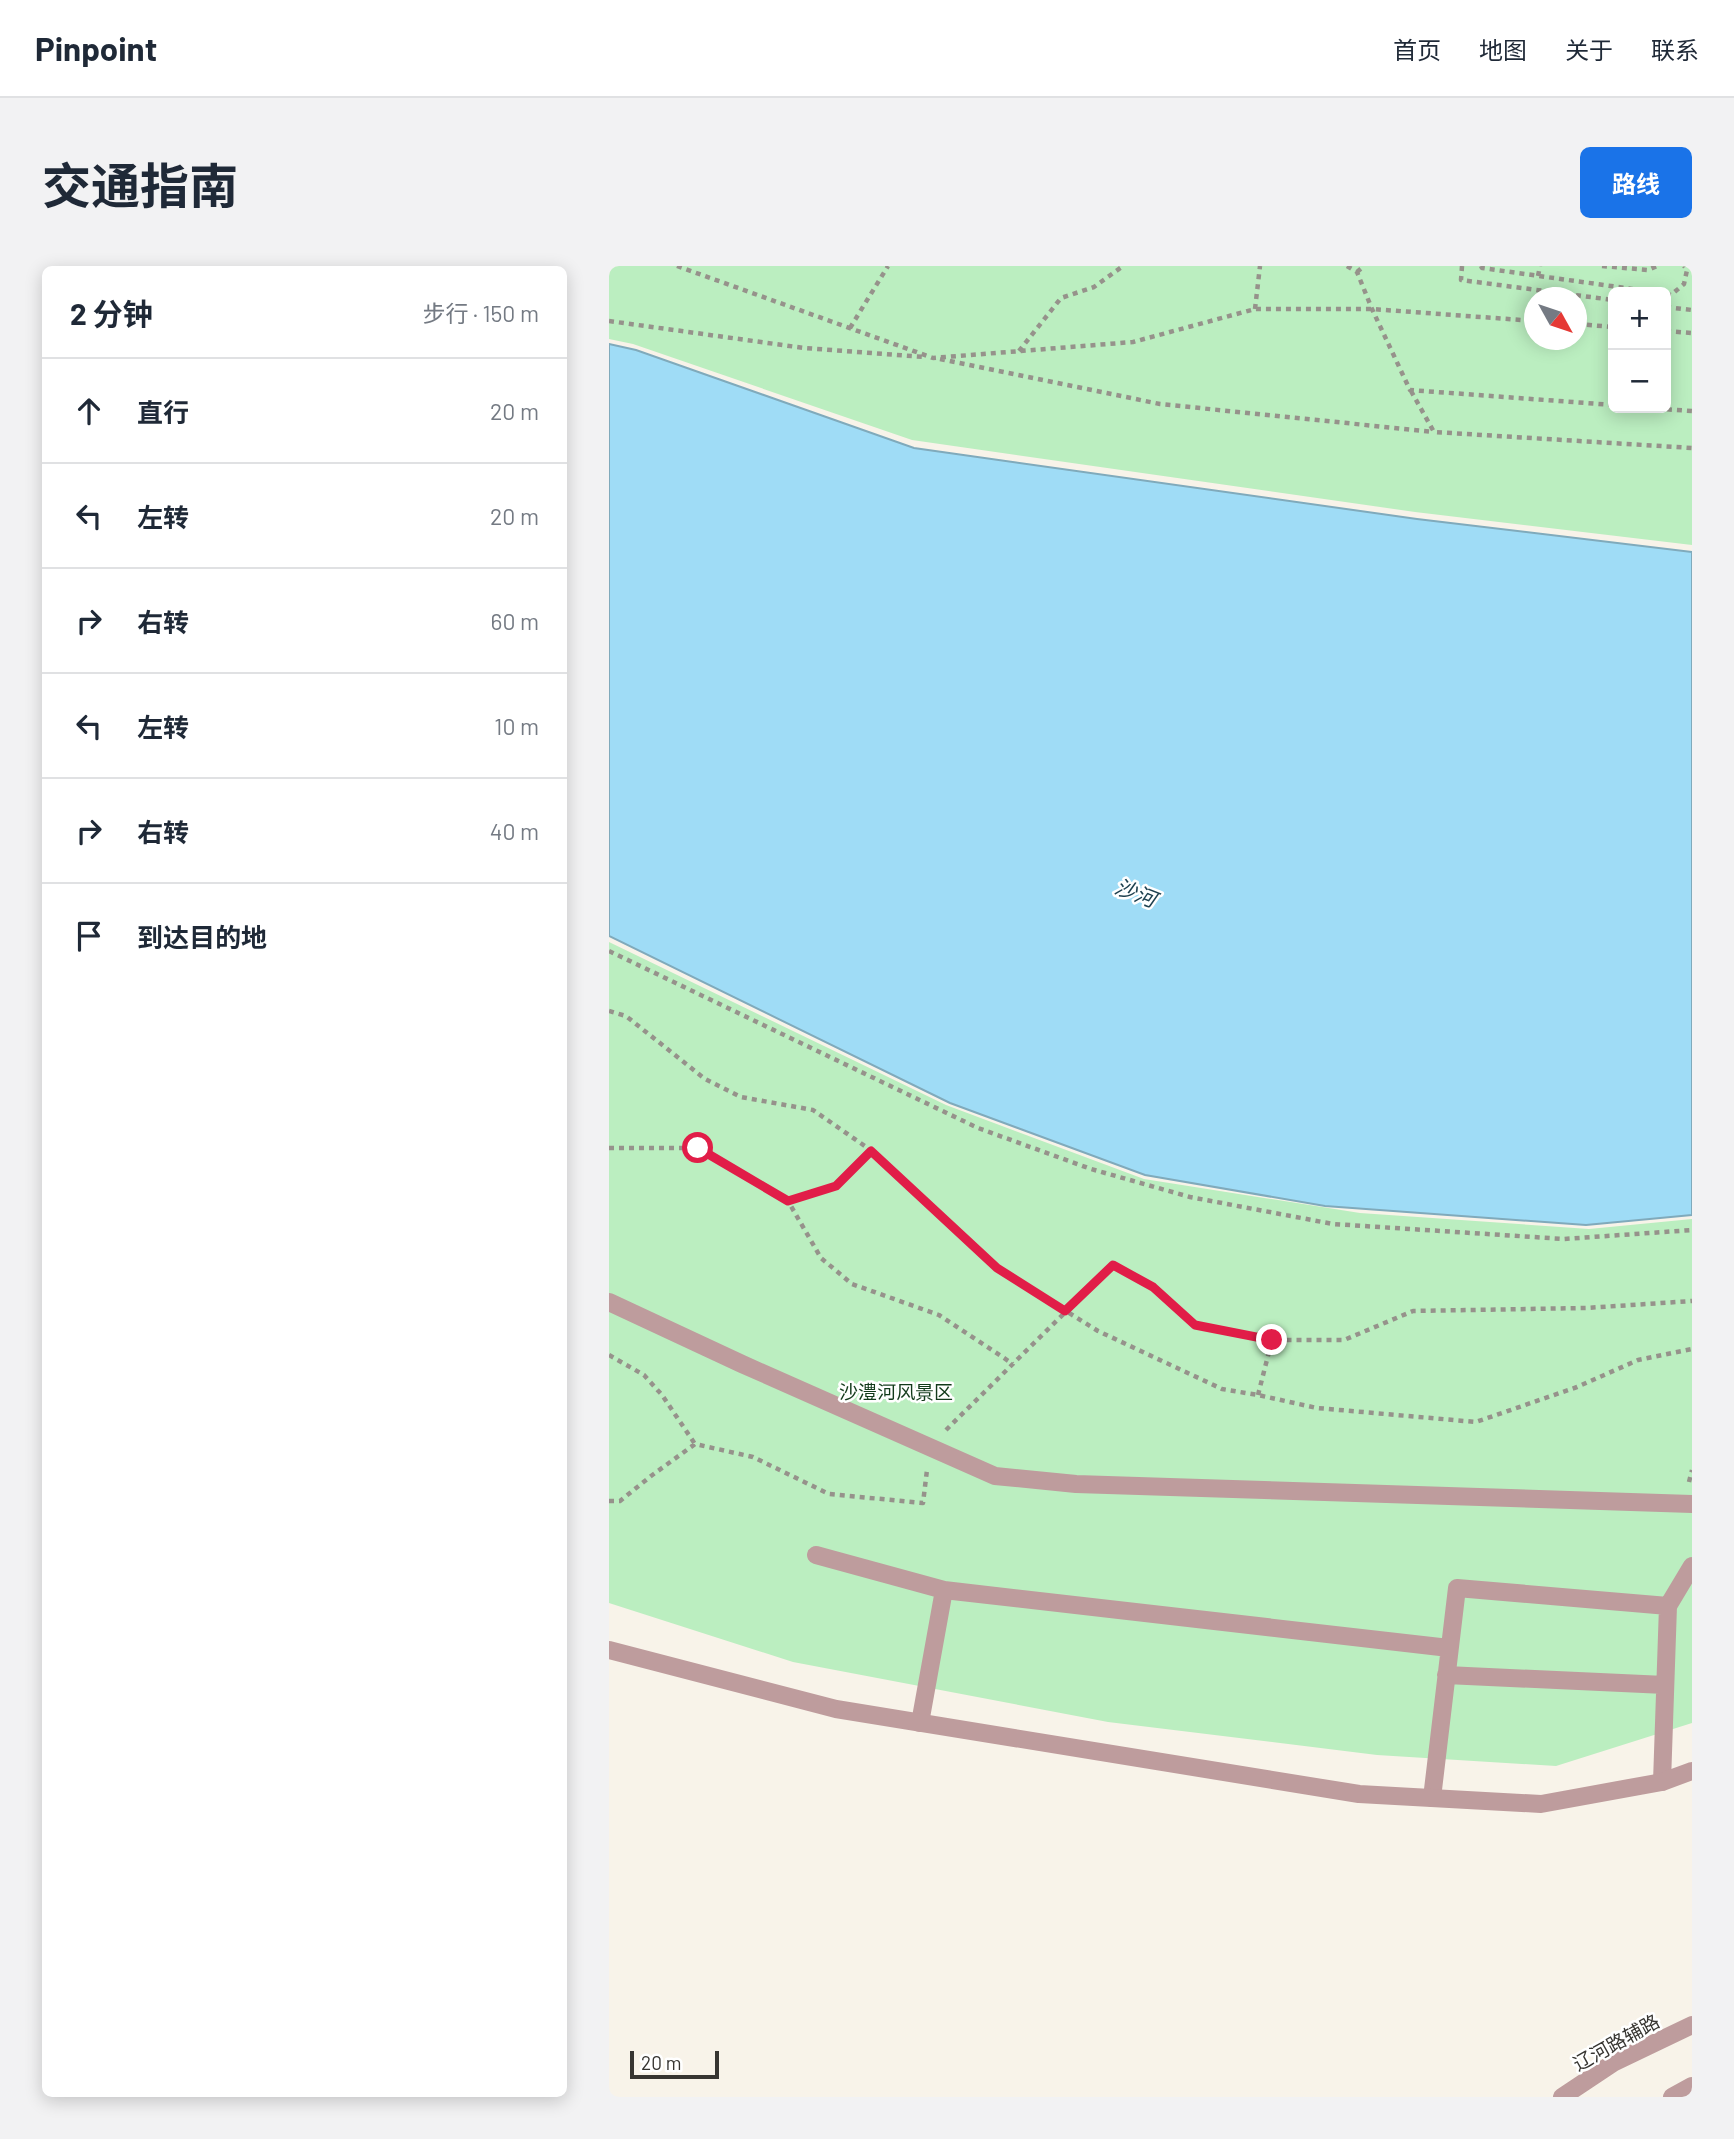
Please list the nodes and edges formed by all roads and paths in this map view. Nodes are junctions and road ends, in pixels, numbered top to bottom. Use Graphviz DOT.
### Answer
graph roads {
  1 [pos="677,266"];
  2 [pos="888,266"];
  3 [pos="1123,266"];
  4 [pos="1260,266"];
  5 [pos="1347,266"];
  6 [pos="1364,266"];
  7 [pos="1462,266"];
  8 [pos="1481,266"];
  9 [pos="1540,266"];
  10 [pos="1602,266"];
  11 [pos="1657,266"];
  12 [pos="1684,266"];
  13 [pos="1357,272"];
  14 [pos="1538,276"];
  15 [pos="1611,287"];
  16 [pos="1671,295"];
  17 [pos="1608,299"];
  18 [pos="1671,308"];
  19 [pos="1255,309"];
  20 [pos="1372,309"];
  21 [pos="1692,310"];
  22 [pos="1524,320"];
  23 [pos="609,321"];
  24 [pos="1587,325"];
  25 [pos="1608,327"];
  26 [pos="850,328"];
  27 [pos="1671,331"];
  28 [pos="1692,333"];
  29 [pos="1019,351"];
  30 [pos="933,358"];
  31 [pos="1411,390"];
  32 [pos="1608,405"];
  33 [pos="1671,410"];
  34 [pos="1692,411"];
  35 [pos="1434,432"];
  36 [pos="1692,448"];
  37 [pos="609,951"];
  38 [pos="609,1011"];
  39 [pos="609,1149"];
  40 [pos="871,1151"];
  41 [pos="788,1201"];
  42 [pos="1692,1230"];
  43 [pos="1692,1301"];
  44 [pos="609,1302"];
  45 [pos="1065,1311"];
  46 [pos="1272,1340"];
  47 [pos="1692,1349"];
  48 [pos="609,1355"];
  49 [pos="1013,1364"];
  50 [pos="1258,1395"];
  51 [pos="695,1444"];
  52 [pos="929,1446"];
  53 [pos="609,1502"];
  54 [pos="1692,1504"];
  55 [pos="816,1555"];
  56 [pos="1692,1566"];
  57 [pos="944,1590"];
  58 [pos="1668,1606"];
  59 [pos="1449,1648"];
  60 [pos="609,1650"];
  61 [pos="1446,1675"];
  62 [pos="1665,1685"];
  63 [pos="920,1723"];
  64 [pos="1692,1771"];
  65 [pos="1662,1782"];
  66 [pos="1432,1798"];
  67 [pos="1692,2025"];
  68 [pos="1692,2086"];
  69 [pos="1562,2097"];
  70 [pos="1672,2097"];
  1 -- 26 [label="path"];
  2 -- 26 [label="path"];
  3 -- 29 [label="path"];
  4 -- 19 [label="path"];
  5 -- 13 [label="path"];
  6 -- 13 [label="path"];
  7 -- 17 [label="path"];
  8 -- 14 [label="path"];
  9 -- 14 [label="path"];
  10 -- 11 [label="path"];
  12 -- 16 [label="path"];
  13 -- 20 [label="path"];
  14 -- 15 [label="path"];
  18 -- 21 [label="path"];
  19 -- 20 [label="path"];
  19 -- 29 [label="path"];
  20 -- 22 [label="path"];
  20 -- 31 [label="path"];
  23 -- 30 [label="path"];
  24 -- 25 [label="path"];
  26 -- 30 [label="path"];
  27 -- 28 [label="path"];
  29 -- 30 [label="path"];
  30 -- 35 [label="path"];
  31 -- 32 [label="path"];
  31 -- 35 [label="path"];
  33 -- 34 [label="path"];
  35 -- 36 [label="path"];
  37 -- 42 [label="path"];
  38 -- 40 [label="path"];
  39 -- 41 [label="path"];
  40 -- 41 [label="path"];
  40 -- 45 [label="path"];
  41 -- 49 [label="path"];
  43 -- 46 [label="path"];
  44 -- 52 [label="street"];
  45 -- 46 [label="path"];
  45 -- 49 [label="path"];
  45 -- 50 [label="path"];
  46 -- 50 [label="path"];
  47 -- 50 [label="path"];
  48 -- 51 [label="path"];
  49 -- 52 [label="path"];
  51 -- 52 [label="path"];
  51 -- 53 [label="path"];
  52 -- 54 [label="street"];
  55 -- 57 [label="street"];
  56 -- 58 [label="street"];
  57 -- 59 [label="street"];
  57 -- 63 [label="street"];
  58 -- 59 [label="street"];
  58 -- 62 [label="street"];
  59 -- 61 [label="street"];
  60 -- 63 [label="street"];
  61 -- 62 [label="street"];
  61 -- 66 [label="street"];
  62 -- 65 [label="street"];
  63 -- 66 [label="street"];
  64 -- 65 [label="street"];
  65 -- 66 [label="street"];
  67 -- 69 [label="street, 辽河路辅路"];
  68 -- 70 [label="street"];
}
